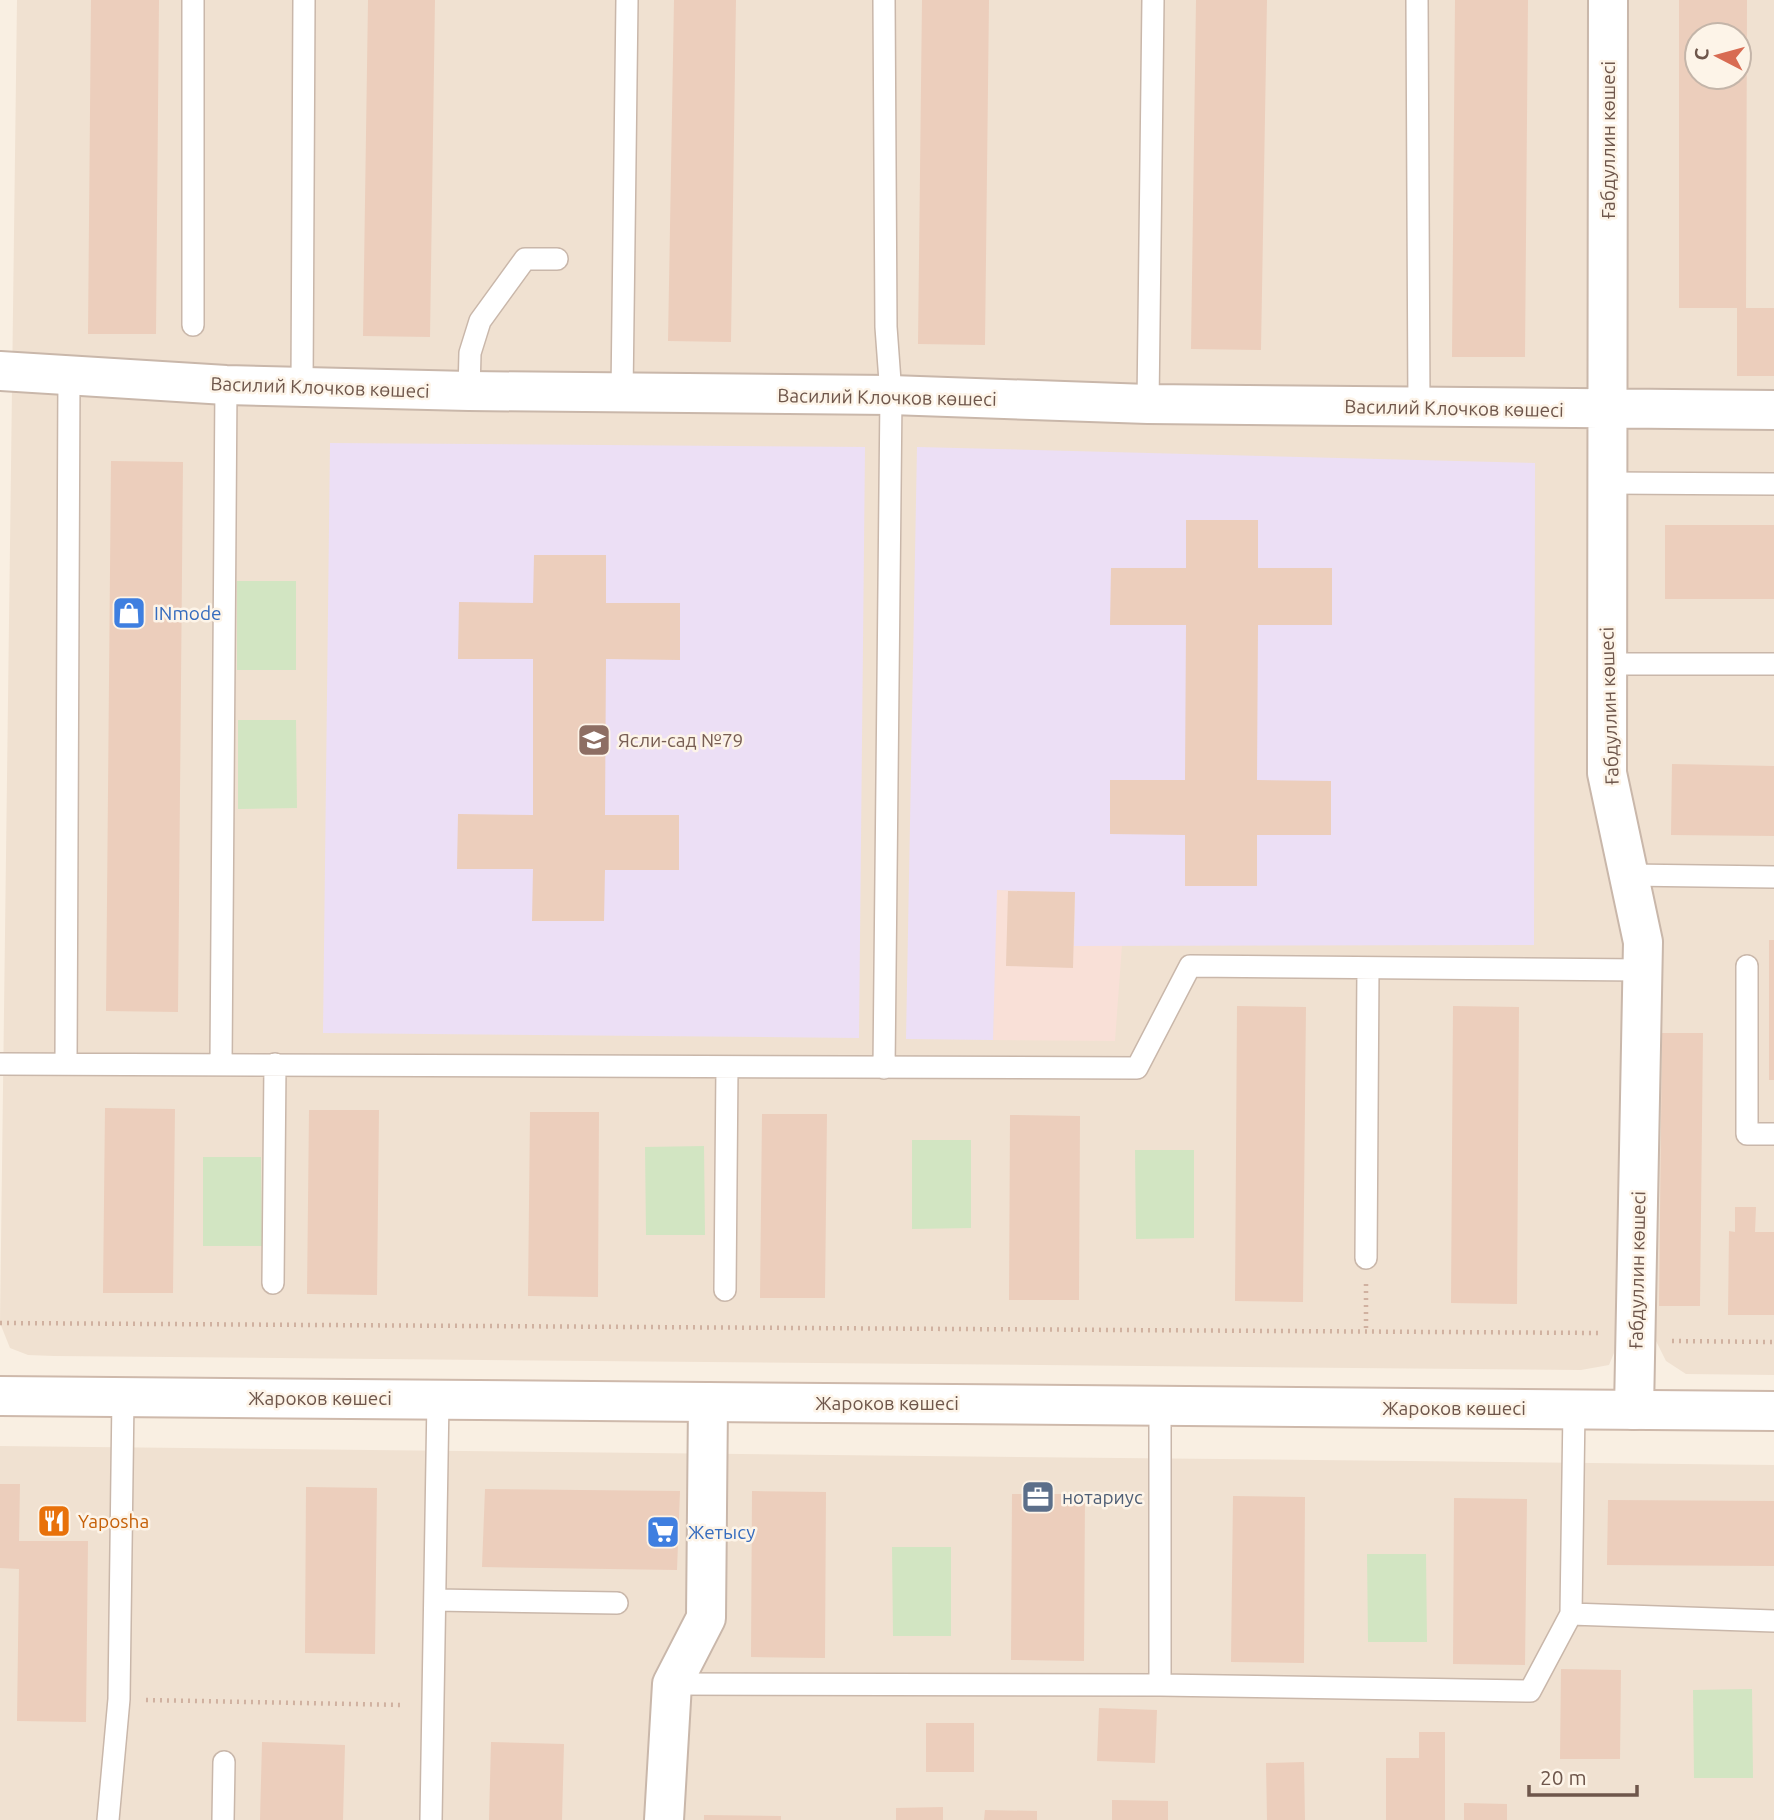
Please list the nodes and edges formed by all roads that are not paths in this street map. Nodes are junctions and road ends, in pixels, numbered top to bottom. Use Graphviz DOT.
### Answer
graph roads {
  1 [pos="193,0"];
  2 [pos="304,0"];
  3 [pos="627,0"];
  4 [pos="884,0"];
  5 [pos="1153,0"];
  6 [pos="1417,0"];
  7 [pos="1608,0"];
  8 [pos="557,258"];
  9 [pos="193,325"];
  10 [pos="0,371"];
  11 [pos="69,374"];
  12 [pos="226,385"];
  13 [pos="302,387"];
  14 [pos="469,391"];
  15 [pos="622,394"];
  16 [pos="891,395"];
  17 [pos="1148,404"];
  18 [pos="1419,408"];
  19 [pos="1607,410"];
  20 [pos="1774,410"];
  21 [pos="1607,483"];
  22 [pos="1774,484"];
  23 [pos="1606,664"];
  24 [pos="1774,664"];
  25 [pos="1629,875"];
  26 [pos="1774,877"];
  27 [pos="1747,966"];
  28 [pos="1368,968"];
  29 [pos="1642,970"];
  30 [pos="66,1063"];
  31 [pos="0,1064"];
  32 [pos="221,1064"];
  33 [pos="275,1064"];
  34 [pos="727,1067"];
  35 [pos="884,1068"];
  36 [pos="1774,1134"];
  37 [pos="1366,1258"];
  38 [pos="273,1283"];
  39 [pos="725,1290"];
  40 [pos="0,1396"];
  41 [pos="123,1397"];
  42 [pos="438,1399"];
  43 [pos="708,1402"];
  44 [pos="1160,1405"];
  45 [pos="1574,1409"];
  46 [pos="1634,1409"];
  47 [pos="1774,1411"];
  48 [pos="435,1600"];
  49 [pos="617,1603"];
  50 [pos="1572,1614"];
  51 [pos="1774,1621"];
  52 [pos="672,1684"];
  53 [pos="1160,1685"];
  54 [pos="224,1762"];
  55 [pos="108,1820"];
  56 [pos="223,1820"];
  57 [pos="430,1820"];
  58 [pos="664,1820"];
  1 -- 9 [label="lane"];
  2 -- 13 [label="lane"];
  3 -- 15 [label="lane"];
  4 -- 16 [label="lane"];
  5 -- 17 [label="lane"];
  6 -- 18 [label="lane"];
  7 -- 19 [label="street, Ғабдуллин көшесі"];
  8 -- 14 [label="lane"];
  10 -- 11 [label="street, Василий Клочков көшесі"];
  11 -- 12 [label="street, Василий Клочков көшесі"];
  11 -- 30 [label="lane"];
  12 -- 13 [label="street, Василий Клочков көшесі"];
  12 -- 32 [label="lane"];
  13 -- 14 [label="street, Василий Клочков көшесі"];
  14 -- 15 [label="street, Василий Клочков көшесі"];
  15 -- 16 [label="street, Василий Клочков көшесі"];
  16 -- 17 [label="street, Василий Клочков көшесі"];
  16 -- 35 [label="lane"];
  17 -- 18 [label="street, Василий Клочков көшесі"];
  18 -- 19 [label="street, Василий Клочков көшесі"];
  19 -- 20 [label="street, Василий Клочков көшесі"];
  19 -- 21 [label="street, Ғабдуллин көшесі"];
  21 -- 22 [label="lane"];
  21 -- 23 [label="street, Ғабдуллин көшесі"];
  23 -- 24 [label="lane"];
  23 -- 25 [label="street, Ғабдуллин көшесі"];
  25 -- 26 [label="lane"];
  25 -- 29 [label="street, Ғабдуллин көшесі"];
  27 -- 36 [label="lane"];
  28 -- 29 [label="lane"];
  28 -- 35 [label="lane"];
  28 -- 37 [label="lane"];
  29 -- 46 [label="street, Ғабдуллин көшесі"];
  30 -- 31 [label="lane"];
  30 -- 32 [label="lane"];
  32 -- 33 [label="lane"];
  33 -- 34 [label="lane"];
  33 -- 38 [label="lane"];
  34 -- 35 [label="lane"];
  34 -- 39 [label="lane"];
  40 -- 41 [label="street, Жароков көшесі"];
  41 -- 42 [label="street, Жароков көшесі"];
  41 -- 55 [label="lane"];
  42 -- 43 [label="street, Жароков көшесі"];
  42 -- 48 [label="lane"];
  43 -- 44 [label="street, Жароков көшесі"];
  43 -- 52 [label="street"];
  44 -- 45 [label="street, Жароков көшесі"];
  44 -- 53 [label="lane"];
  45 -- 46 [label="street, Жароков көшесі"];
  45 -- 50 [label="lane"];
  46 -- 47 [label="street, Жароков көшесі"];
  48 -- 49 [label="lane"];
  48 -- 57 [label="lane"];
  50 -- 51 [label="lane"];
  50 -- 53 [label="lane"];
  52 -- 53 [label="lane"];
  52 -- 58 [label="street"];
  54 -- 56 [label="lane"];
}
